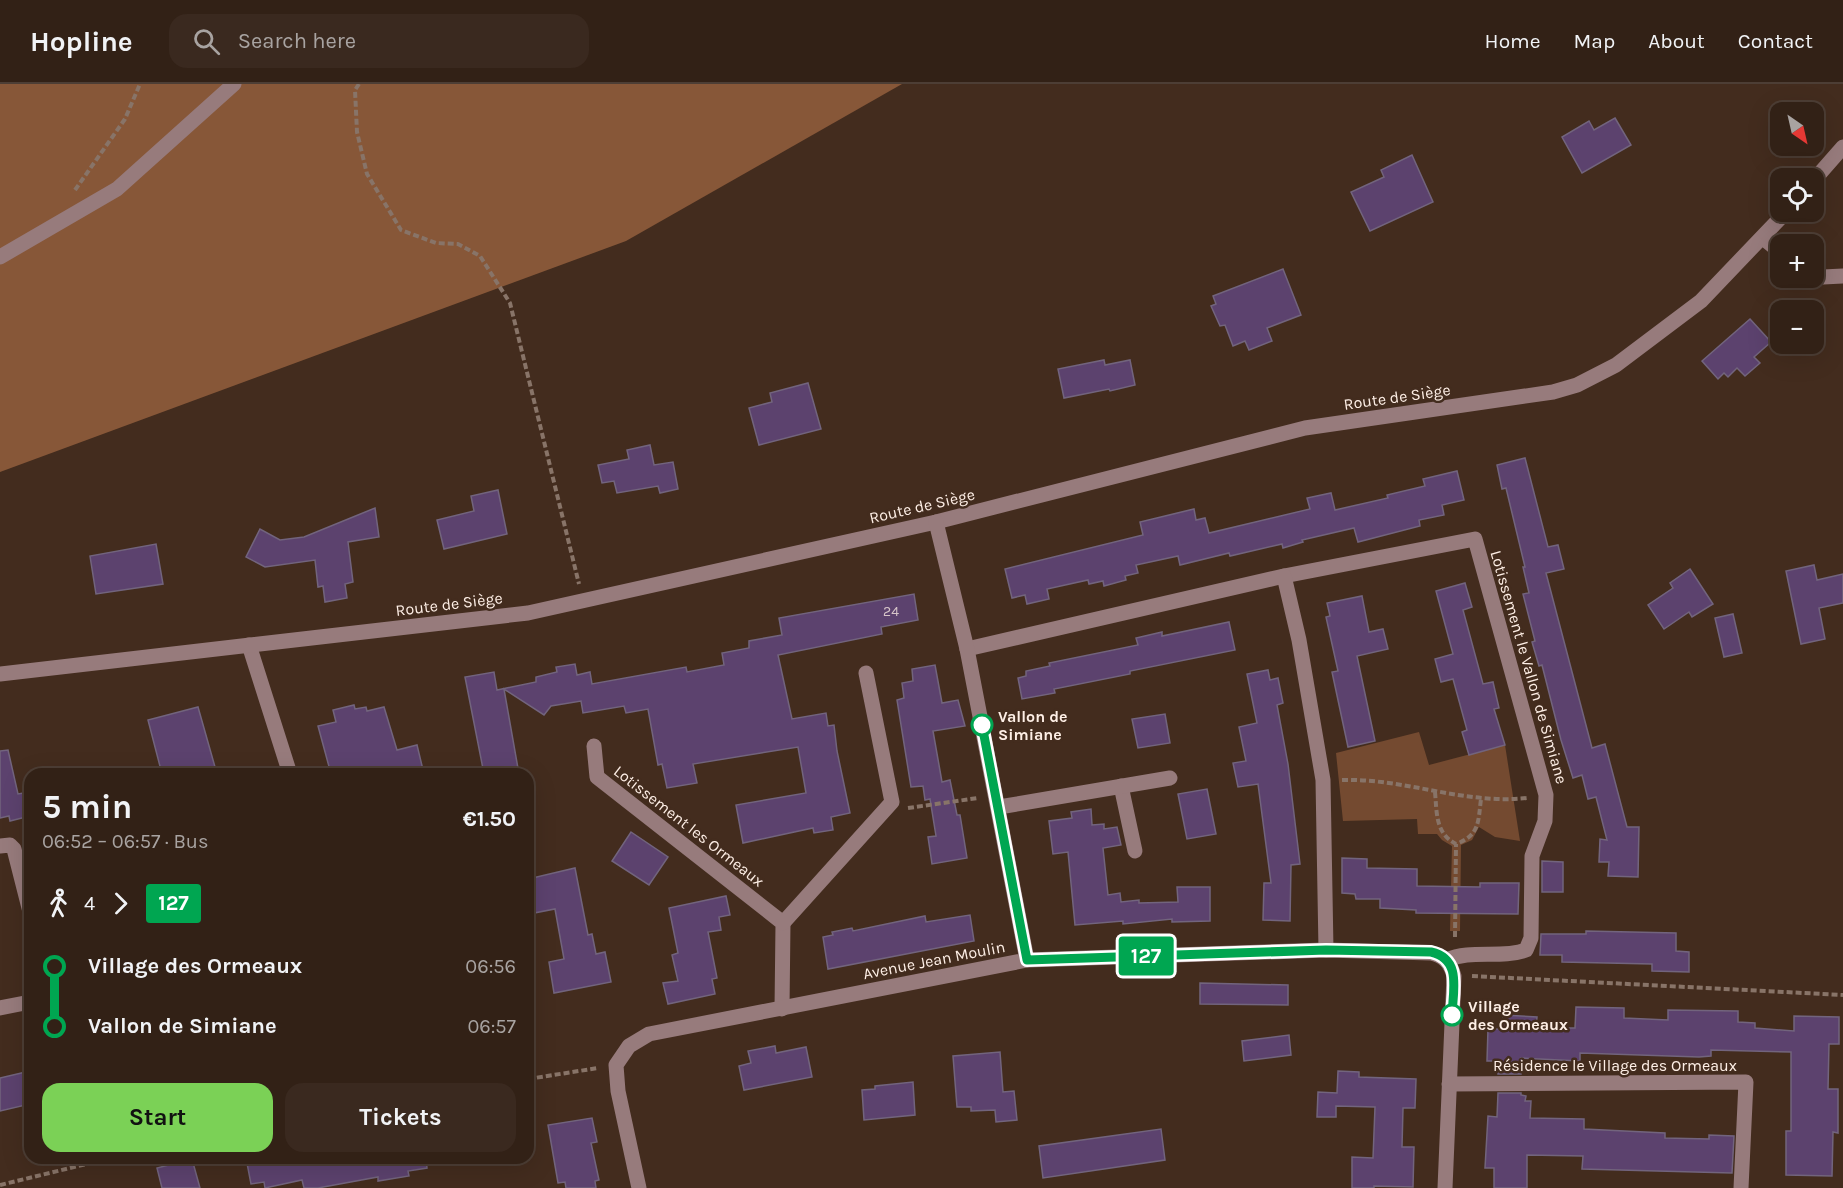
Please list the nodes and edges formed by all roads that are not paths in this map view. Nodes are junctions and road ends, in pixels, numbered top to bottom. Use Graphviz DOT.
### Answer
graph roads {
  1 [pos="234,84"];
  2 [pos="1843,147"];
  3 [pos="1824,169"];
  4 [pos="1776,222"];
  5 [pos="1762,237"];
  6 [pos="1770,244"];
  7 [pos="0,257"];
  8 [pos="1843,276"];
  9 [pos="1824,277"];
  10 [pos="936,522"];
  11 [pos="1284,576"];
  12 [pos="249,645"];
  13 [pos="967,649"];
  14 [pos="866,673"];
  15 [pos="0,674"];
  16 [pos="594,746"];
  17 [pos="288,768"];
  18 [pos="1170,778"];
  19 [pos="1121,786"];
  20 [pos="998,801"];
  21 [pos="0,846"];
  22 [pos="1135,851"];
  23 [pos="24,888"];
  24 [pos="783,923"];
  25 [pos="1326,950"];
  26 [pos="1027,960"];
  27 [pos="1446,960"];
  28 [pos="24,1003"];
  29 [pos="0,1008"];
  30 [pos="782,1009"];
  31 [pos="1449,1084"];
  32 [pos="639,1188"];
  33 [pos="1445,1188"];
  34 [pos="1742,1188"];
  1 -- 7 [label="street"];
  2 -- 3 [label="street"];
  4 -- 5 [label="street, Route de Siège"];
  5 -- 6 [label="street"];
  5 -- 10 [label="street, Route de Siège"];
  8 -- 9 [label="street"];
  10 -- 12 [label="street, Route de Siège"];
  10 -- 13 [label="street, Avenue Jean Moulin"];
  11 -- 13 [label="street, Lotissement le Vallon de Simiane"];
  11 -- 25 [label="street"];
  11 -- 27 [label="street, Lotissement le Vallon de Simiane"];
  12 -- 15 [label="street, Route de Siège"];
  12 -- 17 [label="street"];
  13 -- 20 [label="street, Avenue Jean Moulin"];
  14 -- 24 [label="street"];
  16 -- 24 [label="street, Lotissement les Ormeaux"];
  18 -- 19 [label="street"];
  19 -- 20 [label="street"];
  19 -- 22 [label="street"];
  20 -- 26 [label="street, Avenue Jean Moulin"];
  21 -- 23 [label="street"];
  24 -- 30 [label="street"];
  25 -- 26 [label="street"];
  25 -- 27 [label="street"];
  26 -- 30 [label="street, Avenue Jean Moulin"];
  27 -- 31 [label="street"];
  28 -- 29 [label="street"];
  30 -- 32 [label="street, Avenue Jean Moulin"];
  31 -- 33 [label="street"];
  31 -- 34 [label="street, Résidence le Village des Ormeaux"];
}
